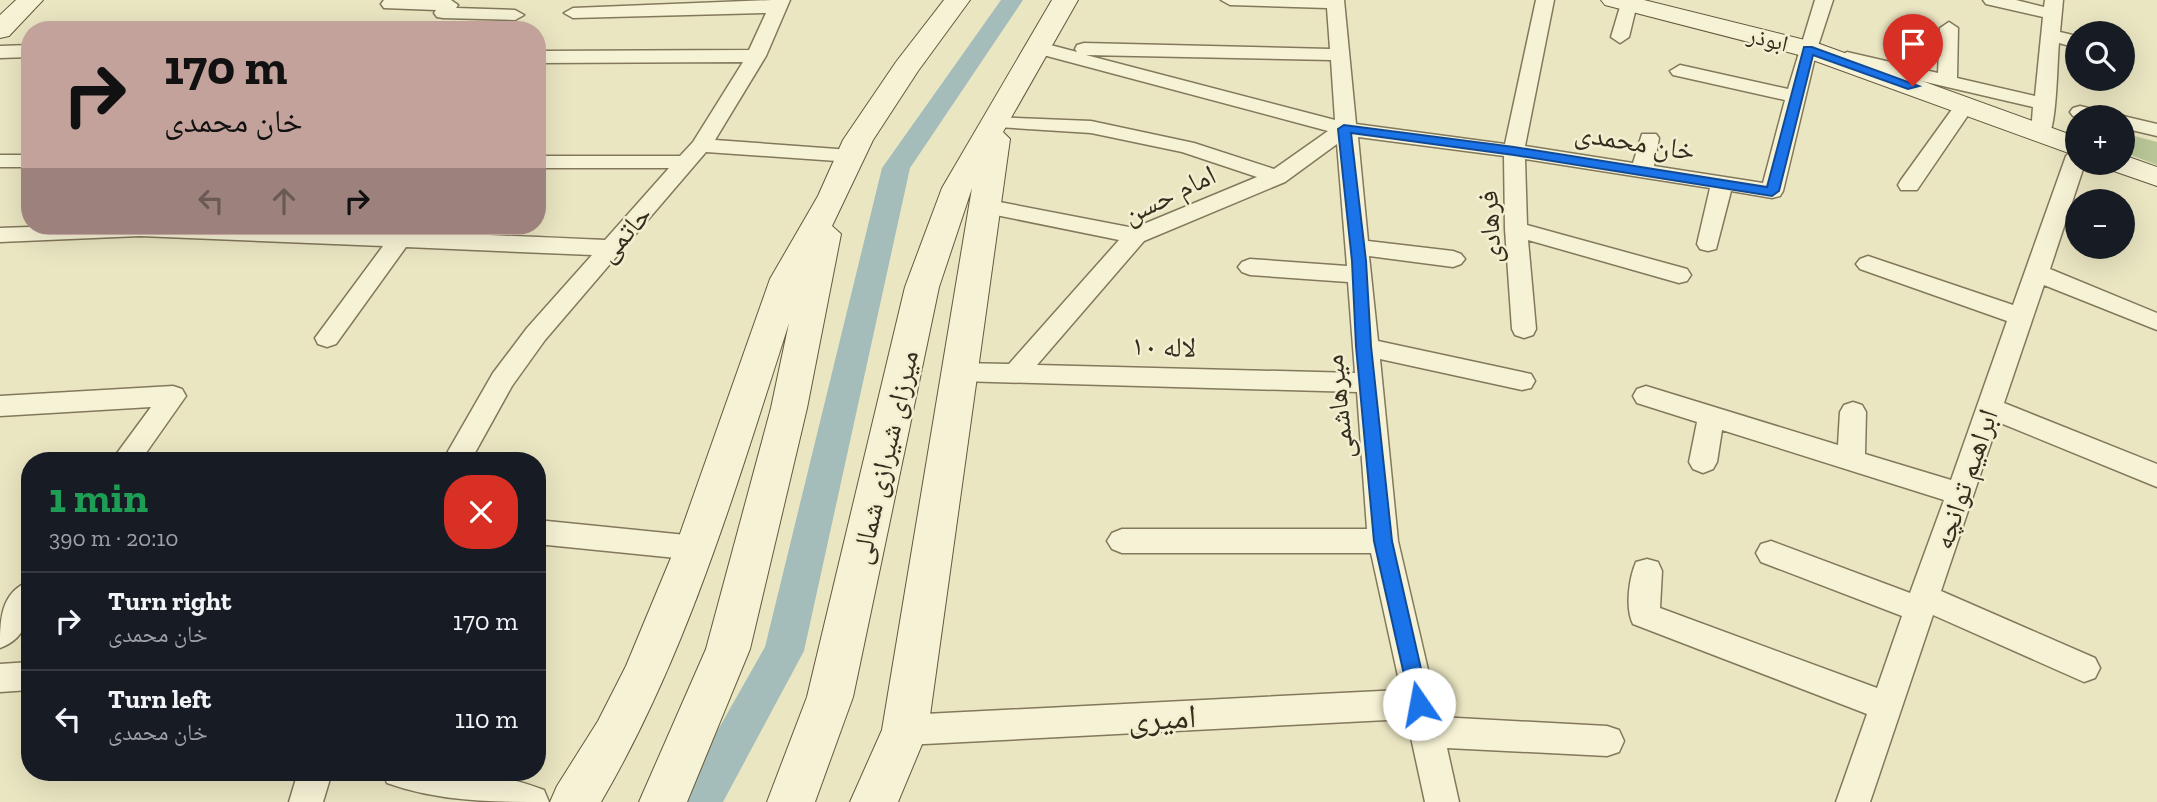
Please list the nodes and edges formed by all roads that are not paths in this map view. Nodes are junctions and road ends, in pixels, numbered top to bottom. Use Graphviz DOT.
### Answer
graph roads {
  1 [pos="30,0"];
  2 [pos="957,0"];
  3 [pos="1065,0"];
  4 [pos="1230,0"];
  5 [pos="1545,0"];
  6 [pos="1824,0"];
  7 [pos="1992,0"];
  8 [pos="1335,1"];
  9 [pos="1621,2"];
  10 [pos="390,4"];
  11 [pos="780,4"];
  12 [pos="449,6"];
  13 [pos="2054,7"];
  14 [pos="573,13"];
  15 [pos="515,15"];
  16 [pos="436,21"];
  17 [pos="1949,28"];
  18 [pos="0,30"];
  19 [pos="2052,36"];
  20 [pos="1620,37"];
  21 [pos="2065,39"];
  22 [pos="1039,48"];
  23 [pos="1808,49"];
  24 [pos="21,51"];
  25 [pos="0,52"];
  26 [pos="1341,55"];
  27 [pos="756,56"];
  28 [pos="546,57"];
  29 [pos="1680,71"];
  30 [pos="1947,82"];
  31 [pos="1796,97"];
  32 [pos="1965,104"];
  33 [pos="2045,104"];
  34 [pos="998,121"];
  35 [pos="2135,125"];
  36 [pos="1344,129"];
  37 [pos="2157,130"];
  38 [pos="2041,133"];
  39 [pos="1649,138"];
  40 [pos="2065,142"];
  41 [pos="1514,151"];
  42 [pos="694,153"];
  43 [pos="851,156"];
  44 [pos="0,161"];
  45 [pos="21,161"];
  46 [pos="546,161"];
  47 [pos="2135,169"];
  48 [pos="1642,171"];
  49 [pos="2071,175"];
  50 [pos="1278,177"];
  51 [pos="2157,177"];
  52 [pos="1722,183"];
  53 [pos="1909,185"];
  54 [pos="833,196"];
  55 [pos="984,206"];
  56 [pos="1516,229"];
  57 [pos="21,234"];
  58 [pos="0,235"];
  59 [pos="344,235"];
  60 [pos="1136,236"];
  61 [pos="400,239"];
  62 [pos="1708,244"];
  63 [pos="1358,247"];
  64 [pos="611,248"];
  65 [pos="1453,259"];
  66 [pos="1868,264"];
  67 [pos="1250,267"];
  68 [pos="2037,273"];
  69 [pos="1360,275"];
  70 [pos="1679,275"];
  71 [pos="2021,317"];
  72 [pos="2157,322"];
  73 [pos="1524,329"];
  74 [pos="327,338"];
  75 [pos="1364,346"];
  76 [pos="959,372"];
  77 [pos="1016,373"];
  78 [pos="1522,381"];
  79 [pos="1367,383"];
  80 [pos="1646,396"];
  81 [pos="0,406"];
  82 [pos="1990,408"];
  83 [pos="1853,412"];
  84 [pos="1711,416"];
  85 [pos="132,452"];
  86 [pos="462,452"];
  87 [pos="1851,461"];
  88 [pos="1703,462"];
  89 [pos="2157,476"];
  90 [pos="1960,494"];
  91 [pos="546,533"];
  92 [pos="1122,541"];
  93 [pos="1383,541"];
  94 [pos="696,548"];
  95 [pos="1770,553"];
  96 [pos="1647,571"];
  97 [pos="1922,603"];
  98 [pos="21,606"];
  99 [pos="0,635"];
  100 [pos="2084,668"];
  101 [pos="21,677"];
  102 [pos="0,678"];
  103 [pos="1886,706"];
  104 [pos="1422,718"];
  105 [pos="905,730"];
  106 [pos="1607,741"];
  107 [pos="312,781"];
  108 [pos="439,781"];
  109 [pos="306,802"];
  110 [pos="531,802"];
  111 [pos="574,802"];
  112 [pos="663,802"];
  113 [pos="791,802"];
  114 [pos="874,802"];
  115 [pos="1442,802"];
  116 [pos="1853,802"];
  1 -- 18 [label="main road"];
  2 -- 43 [label="main road"];
  3 -- 22 [label="main road, میرزای شیرازی شمالی"];
  4 -- 8 [label="street"];
  5 -- 41 [label="street, فرهادی"];
  6 -- 23 [label="street, خان محمدی"];
  7 -- 13 [label="street"];
  8 -- 26 [label="street, میرهاشمی"];
  9 -- 20 [label="street"];
  9 -- 23 [label="main road, ابوذر"];
  10 -- 12 [label="street"];
  11 -- 14 [label="street"];
  11 -- 27 [label="street, حاتمی"];
  12 -- 15 [label="street"];
  12 -- 16 [label="street"];
  13 -- 19 [label="street"];
  17 -- 30 [label="street"];
  19 -- 21 [label="street"];
  19 -- 33 [label="street"];
  22 -- 26 [label="street"];
  22 -- 34 [label="main road, میرزای شیرازی شمالی"];
  22 -- 36 [label="street, خان محمدی"];
  23 -- 30 [label="street"];
  23 -- 31 [label="street, خان محمدی"];
  23 -- 32 [label="main road, ابوذر"];
  24 -- 25 [label="street"];
  26 -- 36 [label="street, میرهاشمی"];
  27 -- 28 [label="street"];
  27 -- 42 [label="street, حاتمی"];
  29 -- 31 [label="street"];
  30 -- 33 [label="street"];
  31 -- 52 [label="street, خان محمدی"];
  32 -- 38 [label="main road, ابوذر"];
  32 -- 53 [label="street"];
  33 -- 38 [label="street"];
  34 -- 50 [label="street"];
  34 -- 55 [label="main road, میرزای شیرازی شمالی"];
  34 -- 113 [label="main road, میرزای شیرازی شمالی"];
  35 -- 37 [label="street"];
  36 -- 41 [label="street, خان محمدی"];
  36 -- 50 [label="street, امام حسن"];
  36 -- 63 [label="street, میرهاشمی"];
  38 -- 40 [label="main road, ابوذر"];
  39 -- 48 [label="street"];
  41 -- 48 [label="street, خان محمدی"];
  41 -- 56 [label="street, فرهادی"];
  42 -- 43 [label="street"];
  42 -- 46 [label="street"];
  42 -- 64 [label="street, حاتمی"];
  43 -- 54 [label="main road"];
  44 -- 45 [label="street"];
  47 -- 51 [label="main road"];
  48 -- 52 [label="street, خان محمدی"];
  49 -- 68 [label="street, ابراهیم توانچه"];
  50 -- 60 [label="street, امام حسن"];
  52 -- 62 [label="street"];
  54 -- 94 [label="main road"];
  54 -- 112 [label="main road"];
  55 -- 60 [label="street"];
  55 -- 76 [label="main road, میرزای شیرازی شمالی"];
  56 -- 70 [label="street"];
  56 -- 73 [label="street, فرهادی"];
  57 -- 58 [label="street"];
  59 -- 61 [label="street"];
  60 -- 77 [label="street, امام حسن"];
  61 -- 64 [label="street"];
  61 -- 74 [label="street"];
  63 -- 65 [label="street"];
  63 -- 69 [label="street, میرهاشمی"];
  64 -- 86 [label="street, حاتمی"];
  66 -- 71 [label="street"];
  67 -- 69 [label="street"];
  68 -- 71 [label="street, ابراهیم توانچه"];
  68 -- 72 [label="street"];
  69 -- 75 [label="street, میرهاشمی"];
  71 -- 82 [label="street, ابراهیم توانچه"];
  75 -- 78 [label="street"];
  75 -- 79 [label="street, میرهاشمی"];
  76 -- 77 [label="street, لاله ۱۰"];
  76 -- 105 [label="main road, میرزای شیرازی شمالی"];
  77 -- 79 [label="street, لاله ۱۰"];
  79 -- 93 [label="street, میرهاشمی"];
  80 -- 84 [label="street"];
  81 -- 85 [label="street"];
  82 -- 89 [label="street"];
  82 -- 90 [label="street, ابراهیم توانچه"];
  83 -- 87 [label="street"];
  84 -- 87 [label="street"];
  84 -- 88 [label="street"];
  87 -- 90 [label="street"];
  90 -- 97 [label="street, ابراهیم توانچه"];
  91 -- 94 [label="street"];
  92 -- 93 [label="street"];
  93 -- 104 [label="street, میرهاشمی"];
  94 -- 111 [label="main road"];
  95 -- 97 [label="street"];
  96 -- 103 [label="street"];
  97 -- 100 [label="street"];
  97 -- 103 [label="street, ابراهیم توانچه"];
  98 -- 99 [label="street"];
  101 -- 102 [label="street"];
  103 -- 116 [label="street, ابراهیم توانچه"];
  104 -- 105 [label="street, امیری"];
  104 -- 106 [label="street"];
  104 -- 115 [label="street, میرهاشمی"];
  105 -- 114 [label="main road, میرزای شیرازی شمالی"];
  107 -- 109 [label="street"];
  108 -- 110 [label="street"];
}
